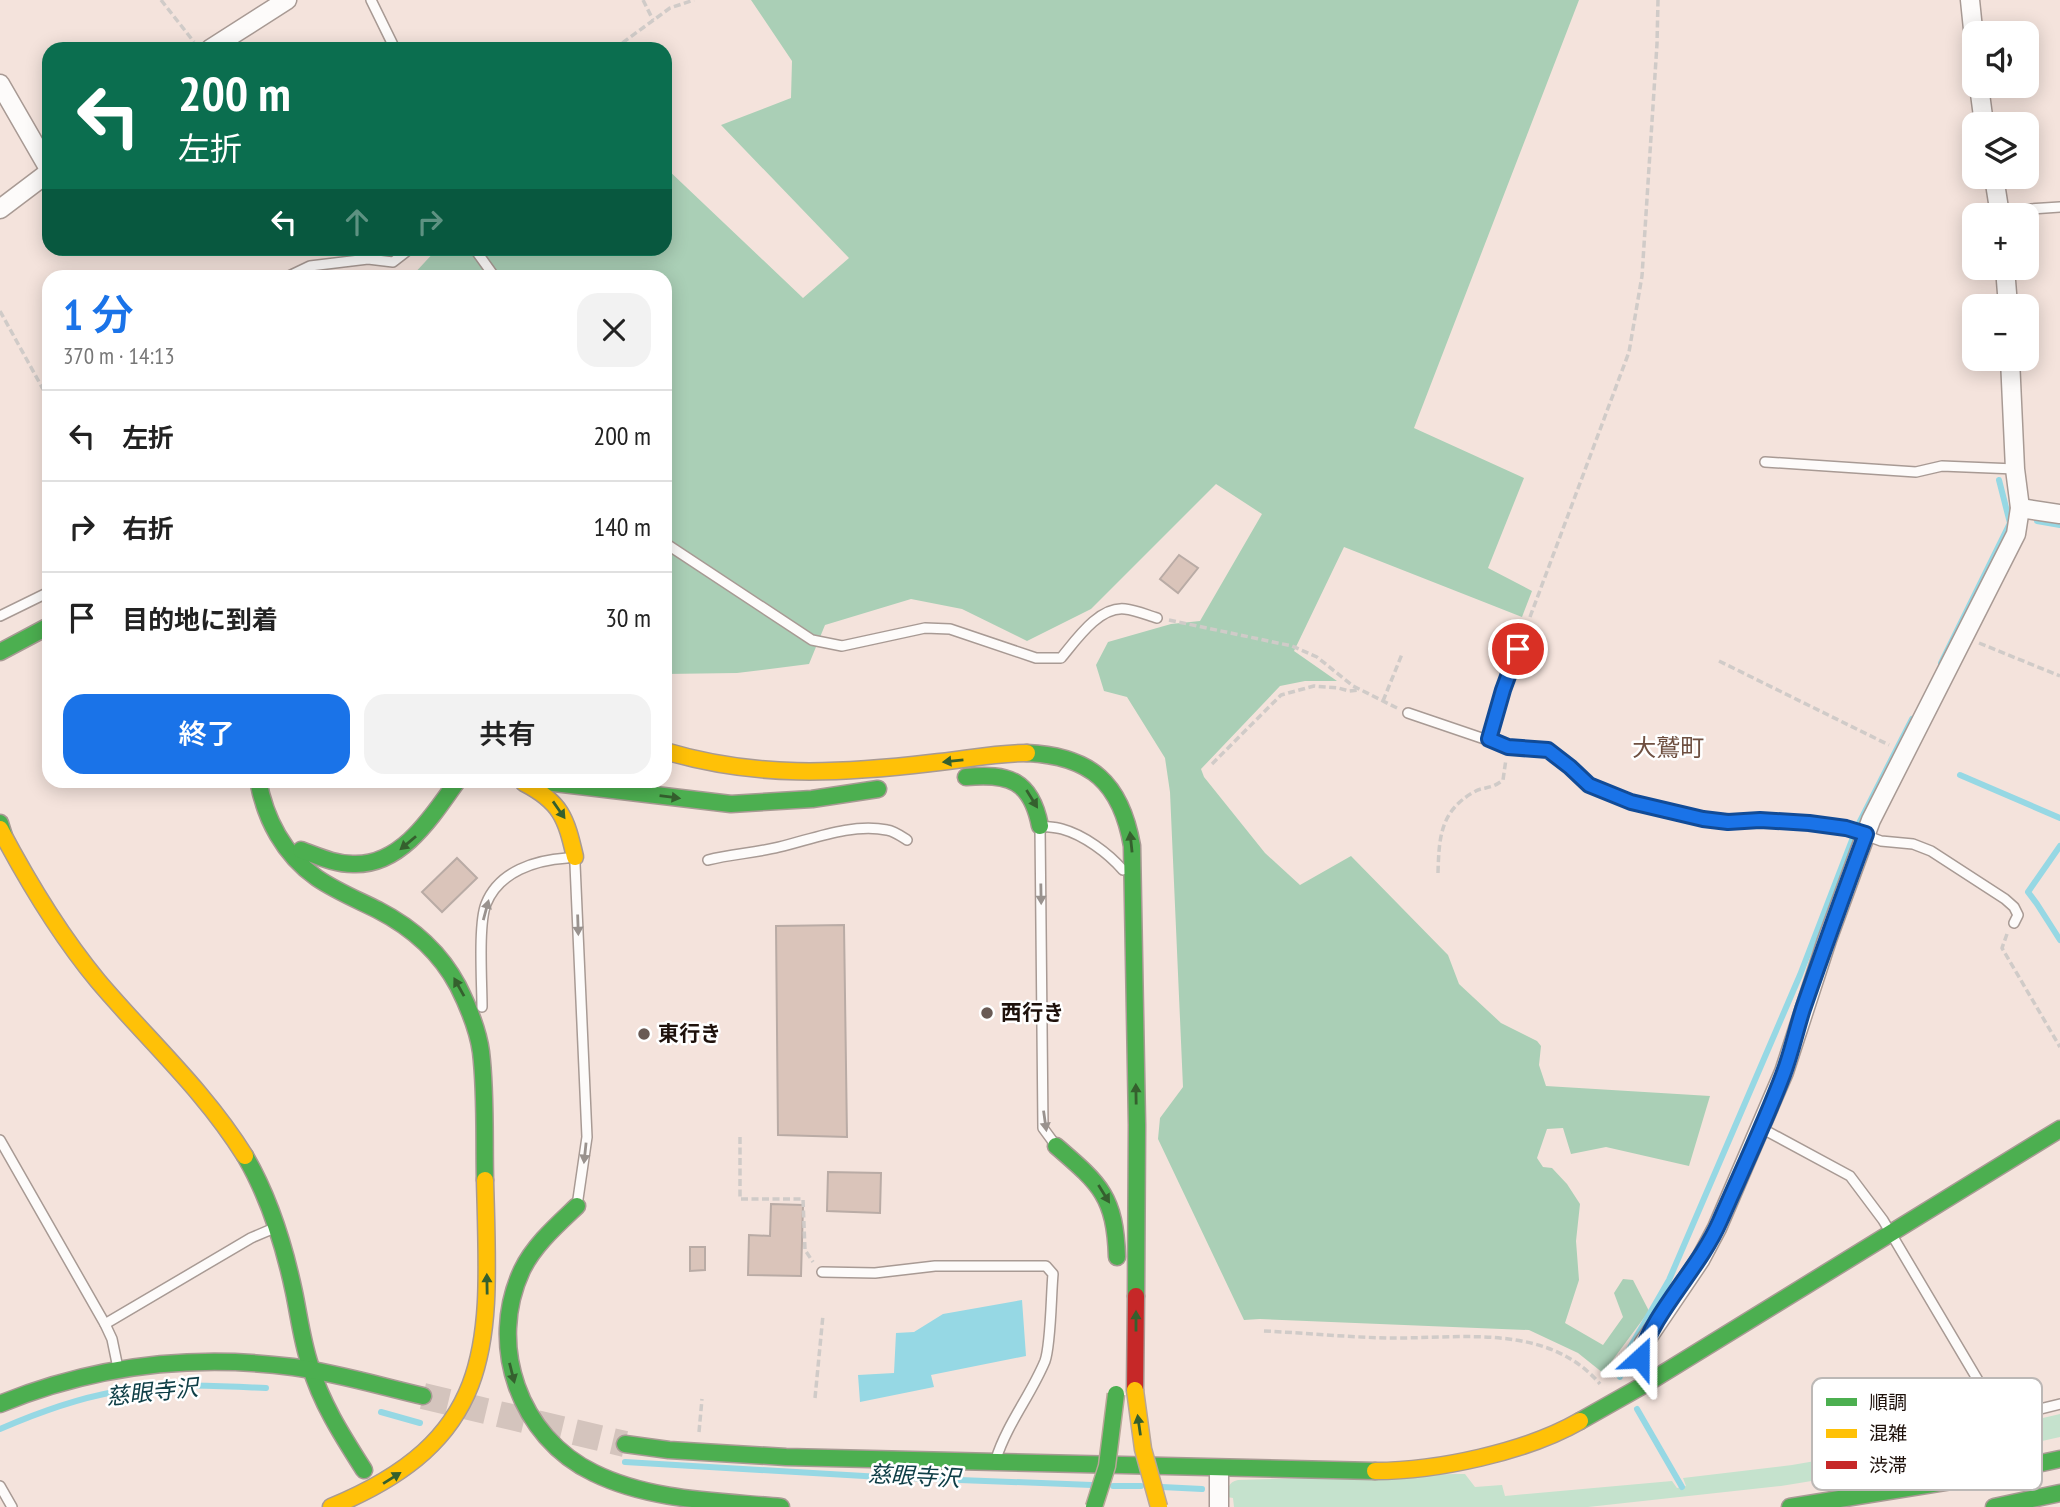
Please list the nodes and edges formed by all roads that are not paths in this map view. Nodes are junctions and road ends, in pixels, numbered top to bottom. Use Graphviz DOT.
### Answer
graph roads {
  1 [pos="287,0"];
  2 [pos="372,0"];
  3 [pos="1970,0"];
  4 [pos="1972,21"];
  5 [pos="221,42"];
  6 [pos="393,42"];
  7 [pos="0,84"];
  8 [pos="42,159"];
  9 [pos="42,176"];
  10 [pos="2060,206"];
  11 [pos="2039,208"];
  12 [pos="0,209"];
  13 [pos="401,256"];
  14 [pos="302,270"];
  15 [pos="2011,371"];
  16 [pos="1765,462"];
  17 [pos="2015,470"];
  18 [pos="2020,508"];
  19 [pos="2060,514"];
  20 [pos="672,548"];
  21 [pos="42,595"];
  22 [pos="0,616"];
  23 [pos="1157,618"];
  24 [pos="1526,628"];
  25 [pos="42,630"];
  26 [pos="2,651"];
  27 [pos="1408,713"];
  28 [pos="1489,739"];
  29 [pos="672,753"];
  30 [pos="950,779"];
  31 [pos="898,786"];
  32 [pos="260,788"];
  33 [pos="453,788"];
  34 [pos="535,788"];
  35 [pos="596,788"];
  36 [pos="266,813"];
  37 [pos="1040,826"];
  38 [pos="1,829"];
  39 [pos="1866,834"];
  40 [pos="906,840"];
  41 [pos="575,857"];
  42 [pos="708,860"];
  43 [pos="1133,886"];
  44 [pos="2014,923"];
  45 [pos="481,1051"];
  46 [pos="1761,1128"];
  47 [pos="2060,1129"];
  48 [pos="0,1140"];
  49 [pos="1056,1146"];
  50 [pos="577,1206"];
  51 [pos="274,1228"];
  52 [pos="1891,1233"];
  53 [pos="822,1272"];
  54 [pos="1117,1273"];
  55 [pos="105,1324"];
  56 [pos="119,1370"];
  57 [pos="311,1370"];
  58 [pos="1976,1378"];
  59 [pos="1649,1382"];
  60 [pos="1116,1387"];
  61 [pos="423,1396"];
  62 [pos="0,1404"];
  63 [pos="2060,1404"];
  64 [pos="2042,1408"];
  65 [pos="625,1444"];
  66 [pos="2060,1459"];
  67 [pos="995,1463"];
  68 [pos="2042,1463"];
  69 [pos="1219,1469"];
  70 [pos="364,1470"];
  71 [pos="0,1486"];
  72 [pos="1895,1490"];
  73 [pos="2060,1494"];
  74 [pos="12,1507"];
  75 [pos="331,1507"];
  76 [pos="781,1507"];
  77 [pos="1094,1507"];
  78 [pos="1159,1507"];
  79 [pos="1219,1507"];
  80 [pos="1790,1507"];
  81 [pos="1994,1507"];
  82 [pos="2017,1507"];
  1 -- 5 [label="street"];
  2 -- 6 [label="lane"];
  3 -- 4 [label="street"];
  7 -- 8 [label="street"];
  9 -- 12 [label="street"];
  10 -- 11 [label="lane"];
  13 -- 14 [label="lane"];
  15 -- 17 [label="street"];
  16 -- 17 [label="lane"];
  17 -- 18 [label="street"];
  18 -- 19 [label="street"];
  18 -- 39 [label="street"];
  20 -- 23 [label="lane"];
  21 -- 22 [label="lane"];
  24 -- 28 [label="lane"];
  25 -- 26 [label="main road"];
  27 -- 28 [label="lane"];
  28 -- 39 [label="lane"];
  43 -- 29 [label="main road, one-way"];
  30 -- 37 [label="main road, one-way"];
  35 -- 31 [label="main road, one-way"];
  32 -- 36 [label="main road"];
  33 -- 36 [label="main road, one-way"];
  34 -- 41 [label="main road, one-way"];
  45 -- 36 [label="main road, one-way"];
  37 -- 43 [label="lane"];
  37 -- 49 [label="lane, one-way"];
  38 -- 51 [label="main road"];
  39 -- 44 [label="lane"];
  39 -- 46 [label="street"];
  40 -- 42 [label="lane"];
  45 -- 41 [label="lane, one-way"];
  41 -- 50 [label="lane, one-way"];
  78 -- 43 [label="main road, one-way, bridge"];
  75 -- 45 [label="main road, one-way"];
  46 -- 52 [label="lane"];
  46 -- 59 [label="street"];
  47 -- 52 [label="main road"];
  48 -- 55 [label="lane"];
  49 -- 54 [label="main road, one-way"];
  50 -- 76 [label="main road, one-way"];
  51 -- 55 [label="lane"];
  51 -- 57 [label="main road"];
  52 -- 58 [label="lane"];
  52 -- 59 [label="main road"];
  53 -- 67 [label="lane"];
  55 -- 56 [label="lane"];
  56 -- 57 [label="main road"];
  56 -- 62 [label="main road"];
  57 -- 61 [label="main road"];
  57 -- 70 [label="main road"];
  59 -- 69 [label="main road"];
  60 -- 77 [label="main road, bridge"];
  63 -- 64 [label="lane"];
  65 -- 67 [label="main road"];
  66 -- 68 [label="main road"];
  67 -- 69 [label="main road"];
  69 -- 79 [label="street"];
  71 -- 74 [label="lane"];
  72 -- 80 [label="main road"];
  73 -- 81 [label="main road"];
  73 -- 82 [label="main road"];
}
